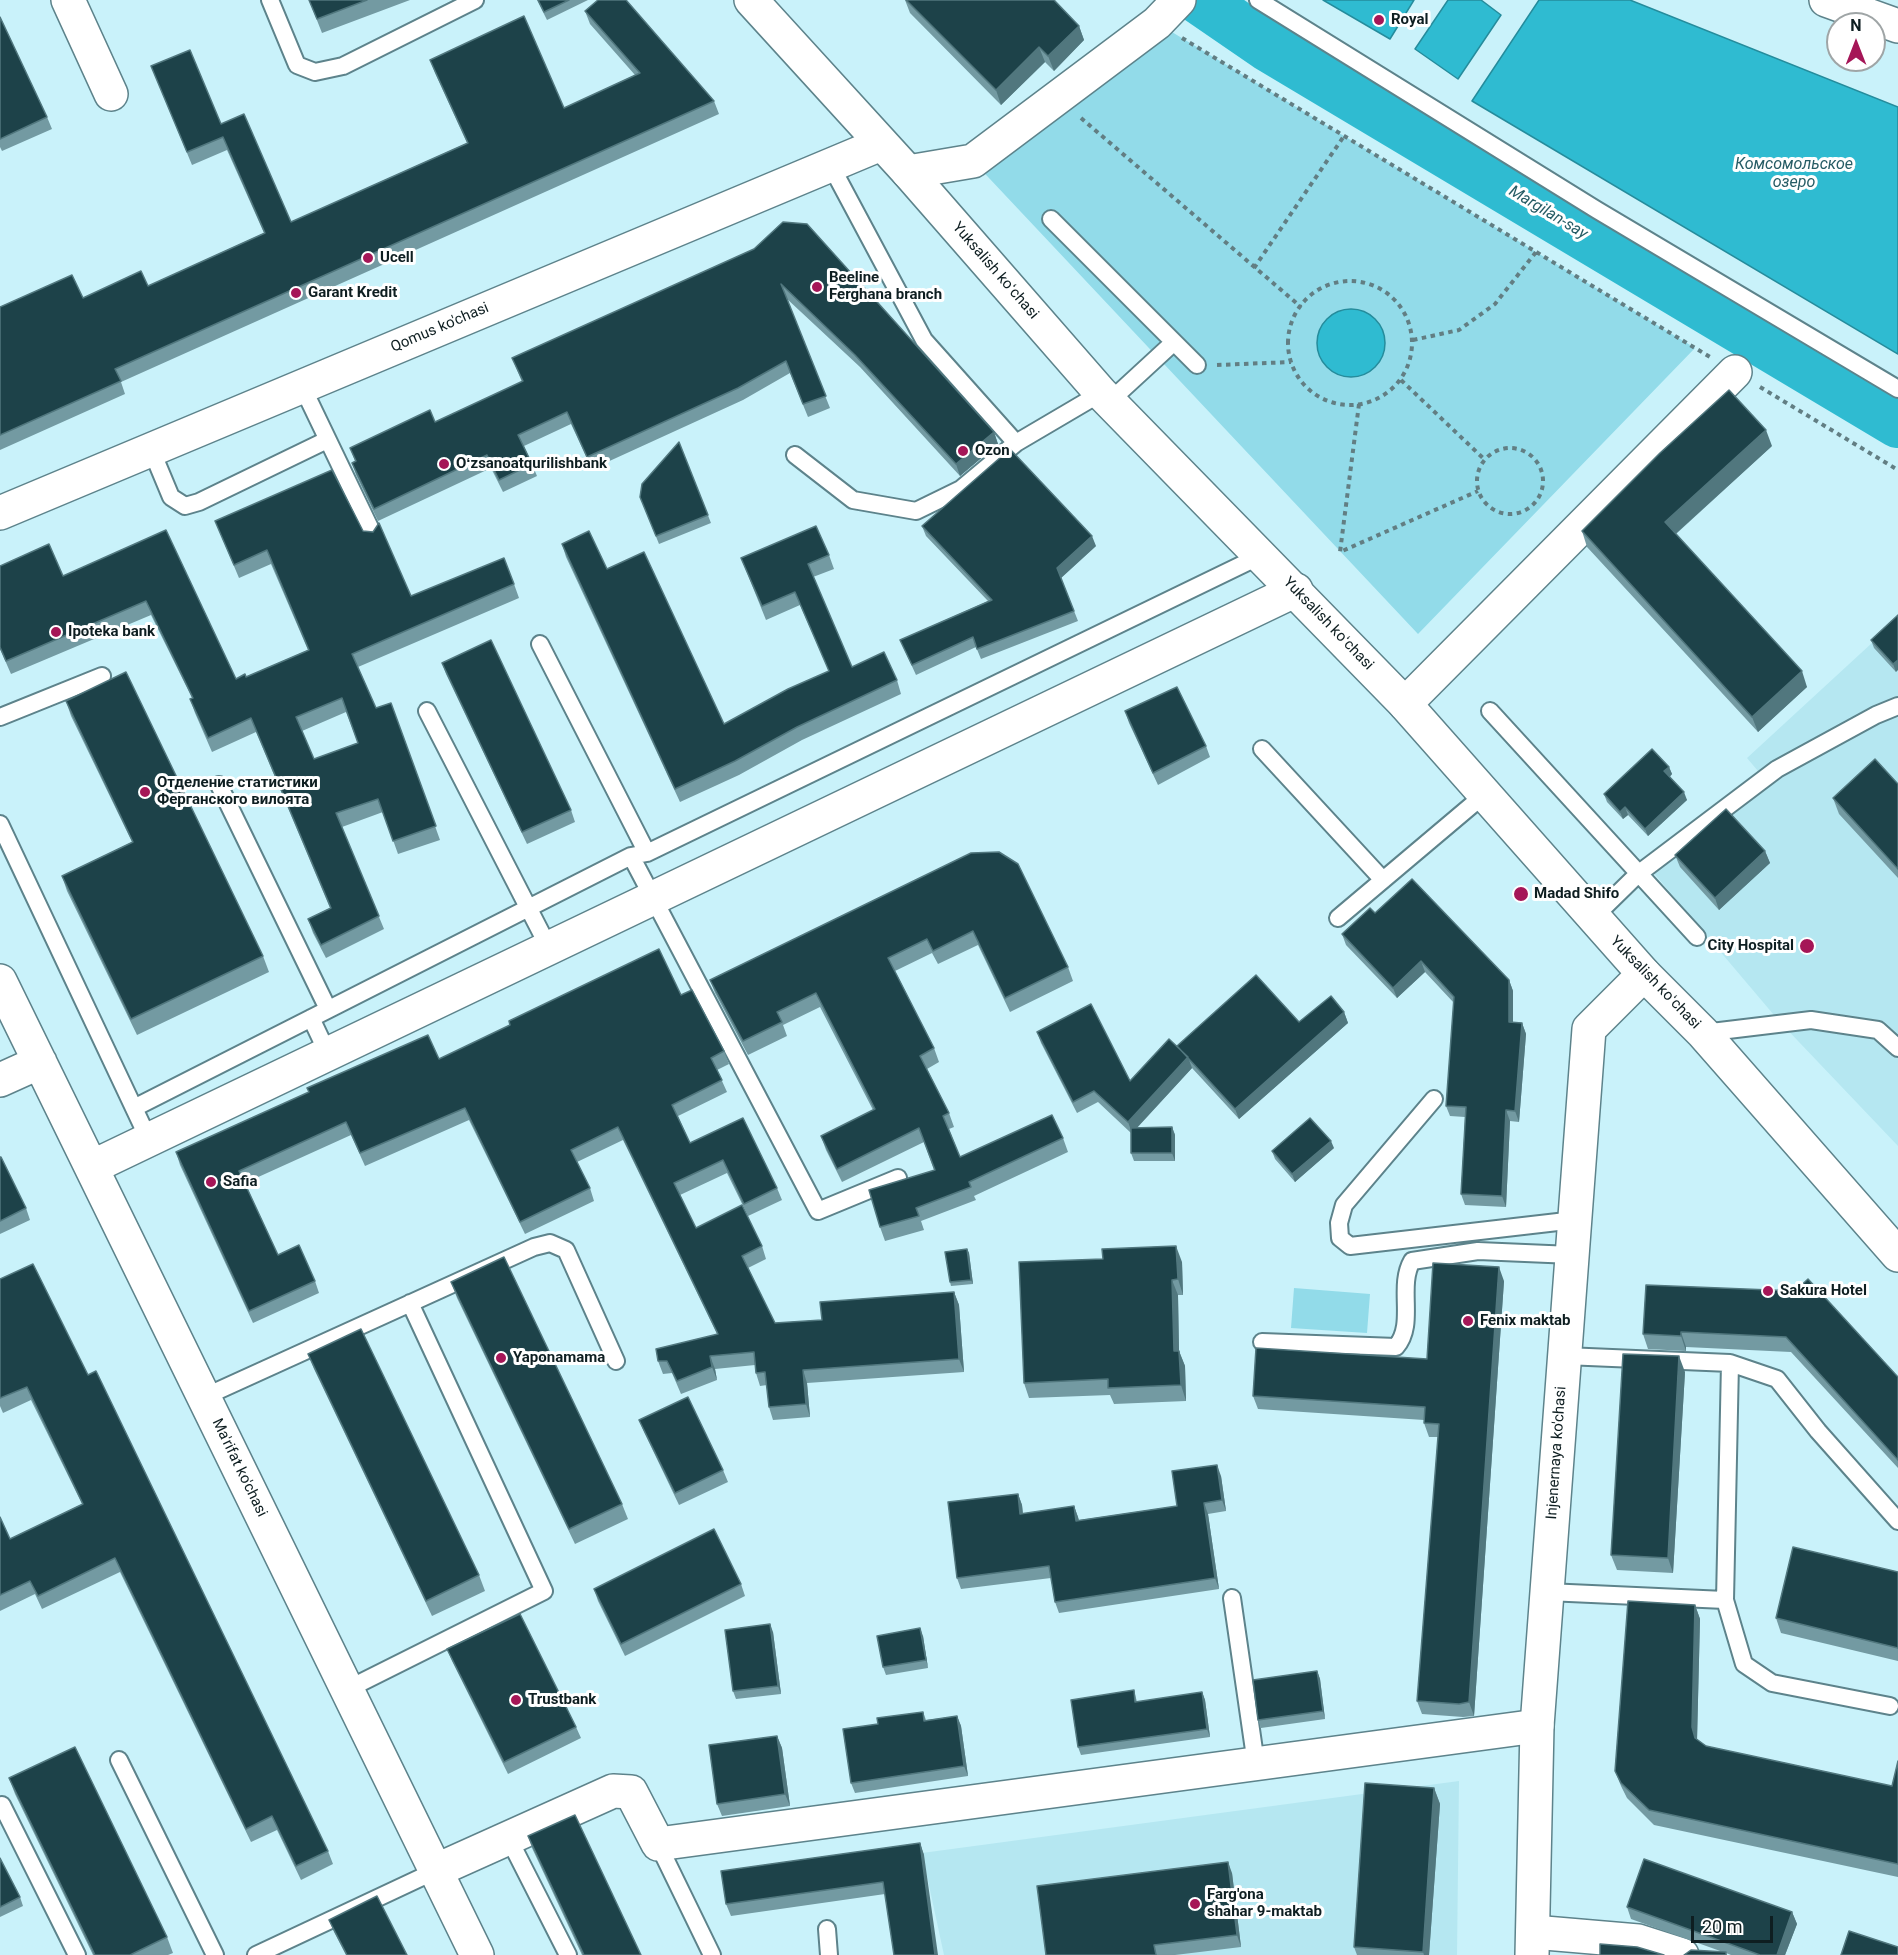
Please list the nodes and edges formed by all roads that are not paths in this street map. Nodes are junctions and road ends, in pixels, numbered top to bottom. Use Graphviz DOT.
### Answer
graph roads {
  1 [pos="68,0"];
  2 [pos="270,0"];
  3 [pos="475,0"];
  4 [pos="751,0"];
  5 [pos="1179,0"];
  6 [pos="1258,0"];
  7 [pos="1826,0"];
  8 [pos="1898,26"];
  9 [pos="111,94"];
  10 [pos="881,144"];
  11 [pos="830,164"];
  12 [pos="908,172"];
  13 [pos="1051,219"];
  14 [pos="1173,343"];
  15 [pos="1197,365"];
  16 [pos="1736,372"];
  17 [pos="302,386"];
  18 [pos="1898,389"];
  19 [pos="1106,397"];
  20 [pos="327,440"];
  21 [pos="1016,443"];
  22 [pos="151,449"];
  23 [pos="795,455"];
  24 [pos="0,513"];
  25 [pos="374,536"];
  26 [pos="1262,555"];
  27 [pos="1296,590"];
  28 [pos="540,644"];
  29 [pos="102,676"];
  30 [pos="1405,704"];
  31 [pos="1898,706"];
  32 [pos="428,711"];
  33 [pos="1490,711"];
  34 [pos="0,717"];
  35 [pos="1262,749"];
  36 [pos="219,784"];
  37 [pos="1485,794"];
  38 [pos="0,824"];
  39 [pos="639,854"];
  40 [pos="1638,874"];
  41 [pos="1383,880"];
  42 [pos="652,898"];
  43 [pos="528,908"];
  44 [pos="1594,917"];
  45 [pos="1338,918"];
  46 [pos="1697,937"];
  47 [pos="549,948"];
  48 [pos="1644,974"];
  49 [pos="0,981"];
  50 [pos="328,1009"];
  51 [pos="311,1018"];
  52 [pos="1703,1033"];
  53 [pos="1898,1048"];
  54 [pos="328,1054"];
  55 [pos="40,1062"];
  56 [pos="0,1080"];
  57 [pos="1434,1099"];
  58 [pos="134,1108"];
  59 [pos="148,1140"];
  60 [pos="92,1167"];
  61 [pos="898,1178"];
  62 [pos="1575,1220"];
  63 [pos="1897,1252"];
  64 [pos="1572,1255"];
  65 [pos="410,1303"];
  66 [pos="1262,1342"];
  67 [pos="1565,1356"];
  68 [pos="616,1361"];
  69 [pos="1730,1364"];
  70 [pos="204,1396"];
  71 [pos="1898,1521"];
  72 [pos="1547,1592"];
  73 [pos="1232,1598"];
  74 [pos="1725,1600"];
  75 [pos="348,1689"];
  76 [pos="1890,1706"];
  77 [pos="1537,1726"];
  78 [pos="119,1760"];
  79 [pos="1256,1764"];
  80 [pos="2,1805"];
  81 [pos="508,1837"];
  82 [pos="658,1844"];
  83 [pos="435,1871"];
  84 [pos="827,1929"];
  85 [pos="1532,1943"];
  86 [pos="77,1955"];
  87 [pos="215,1955"];
  88 [pos="256,1955"];
  89 [pos="477,1955"];
  90 [pos="568,1955"];
  91 [pos="712,1955"];
  92 [pos="829,1955"];
  93 [pos="1682,1955"];
  1 -- 9 [label="street"];
  2 -- 3 [label="lane"];
  4 -- 10 [label="street, Yuksalish koʻchasi"];
  5 -- 12 [label="street"];
  6 -- 18 [label="lane"];
  7 -- 8 [label="street"];
  10 -- 11 [label="street, Qomus ko'chasi"];
  10 -- 12 [label="street, Yuksalish koʻchasi"];
  11 -- 17 [label="street, Qomus ko'chasi"];
  11 -- 21 [label="lane"];
  12 -- 19 [label="street, Yuksalish koʻchasi"];
  13 -- 14 [label="lane"];
  14 -- 15 [label="lane"];
  14 -- 19 [label="lane"];
  16 -- 30 [label="street"];
  17 -- 20 [label="lane"];
  17 -- 22 [label="street, Qomus ko'chasi"];
  19 -- 21 [label="lane"];
  19 -- 26 [label="street, Yuksalish koʻchasi"];
  20 -- 22 [label="lane"];
  20 -- 25 [label="lane"];
  21 -- 23 [label="lane"];
  22 -- 24 [label="street, Qomus ko'chasi"];
  26 -- 27 [label="street, Yuksalish koʻchasi"];
  26 -- 39 [label="lane"];
  27 -- 30 [label="street, Yuksalish koʻchasi"];
  27 -- 42 [label="street"];
  28 -- 39 [label="lane"];
  29 -- 34 [label="lane"];
  30 -- 37 [label="street, Yuksalish koʻchasi"];
  31 -- 40 [label="lane"];
  32 -- 43 [label="lane"];
  33 -- 40 [label="lane"];
  35 -- 41 [label="lane"];
  36 -- 50 [label="lane"];
  37 -- 41 [label="lane"];
  37 -- 44 [label="street, Yuksalish koʻchasi"];
  38 -- 58 [label="lane"];
  39 -- 42 [label="lane"];
  39 -- 43 [label="lane"];
  40 -- 44 [label="lane"];
  40 -- 46 [label="lane"];
  41 -- 45 [label="lane"];
  42 -- 47 [label="street"];
  42 -- 61 [label="lane"];
  43 -- 47 [label="lane"];
  43 -- 50 [label="lane"];
  44 -- 48 [label="street, Yuksalish koʻchasi"];
  47 -- 54 [label="street"];
  48 -- 52 [label="street, Yuksalish koʻchasi"];
  48 -- 62 [label="street, Injenernaya ko'chasi"];
  49 -- 55 [label="street, Ma'rifat ko'chasi"];
  50 -- 51 [label="lane"];
  51 -- 54 [label="lane"];
  51 -- 58 [label="lane"];
  52 -- 53 [label="lane"];
  52 -- 63 [label="street, Yuksalish koʻchasi"];
  54 -- 59 [label="street"];
  55 -- 56 [label="street"];
  55 -- 60 [label="street, Ma'rifat ko'chasi"];
  57 -- 62 [label="lane"];
  58 -- 59 [label="lane"];
  59 -- 60 [label="street"];
  60 -- 70 [label="street, Ma'rifat ko'chasi"];
  62 -- 64 [label="street, Injenernaya ko'chasi"];
  64 -- 66 [label="lane"];
  64 -- 67 [label="street, Injenernaya ko'chasi"];
  65 -- 68 [label="lane"];
  65 -- 70 [label="lane"];
  65 -- 75 [label="lane"];
  67 -- 69 [label="lane"];
  67 -- 72 [label="street, Injenernaya ko'chasi"];
  69 -- 71 [label="lane"];
  69 -- 74 [label="lane"];
  70 -- 75 [label="street, Ma'rifat ko'chasi"];
  72 -- 74 [label="lane"];
  72 -- 77 [label="street, Injenernaya ko'chasi"];
  73 -- 79 [label="lane"];
  74 -- 76 [label="lane"];
  75 -- 83 [label="street, Ma'rifat ko'chasi"];
  77 -- 79 [label="street"];
  77 -- 85 [label="street, Injenernaya ko'chasi"];
  78 -- 87 [label="lane"];
  79 -- 82 [label="street"];
  80 -- 86 [label="lane"];
  81 -- 82 [label="street"];
  81 -- 83 [label="street"];
  81 -- 90 [label="lane"];
  82 -- 91 [label="lane"];
  83 -- 88 [label="lane"];
  83 -- 89 [label="street, Ma'rifat ko'chasi"];
  84 -- 92 [label="lane"];
  85 -- 93 [label="street"];
}
